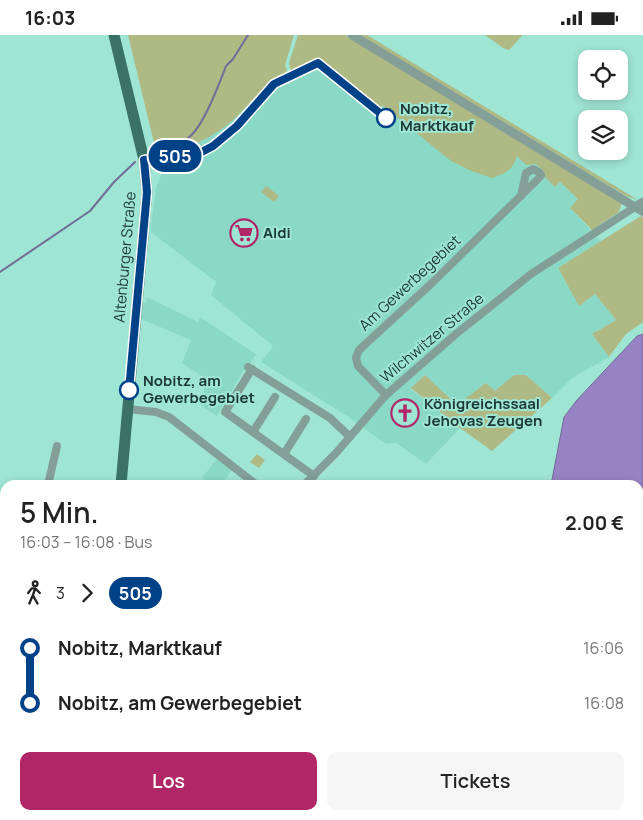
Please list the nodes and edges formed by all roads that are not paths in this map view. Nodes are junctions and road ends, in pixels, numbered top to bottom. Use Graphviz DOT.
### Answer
graph roads {
  1 [pos="114,35"];
  2 [pos="352,35"];
  3 [pos="521,196"];
  4 [pos="640,207"];
  5 [pos="386,395"];
  6 [pos="275,397"];
  7 [pos="127,409"];
  8 [pos="306,419"];
  9 [pos="253,432"];
  10 [pos="350,437"];
  11 [pos="56,446"];
  12 [pos="284,454"];
  13 [pos="314,475"];
  14 [pos="49,480"];
  15 [pos="120,480"];
  16 [pos="251,480"];
  17 [pos="309,480"];
  1 -- 7 [label="main road, Altenburger Straße"];
  2 -- 4 [label="street"];
  3 -- 5 [label="street, Am Gewerbegebiet"];
  4 -- 5 [label="street, Wilchwitzer Straße"];
  5 -- 10 [label="street, Wilchwitzer Straße"];
  6 -- 9 [label="street"];
  7 -- 15 [label="main road, Altenburger Straße"];
  7 -- 16 [label="street"];
  8 -- 12 [label="street"];
  9 -- 10 [label="street"];
  9 -- 12 [label="street"];
  10 -- 13 [label="street, Wilchwitzer Straße"];
  11 -- 14 [label="street"];
  12 -- 13 [label="street"];
  13 -- 17 [label="street, Wilchwitzer Straße"];
}
